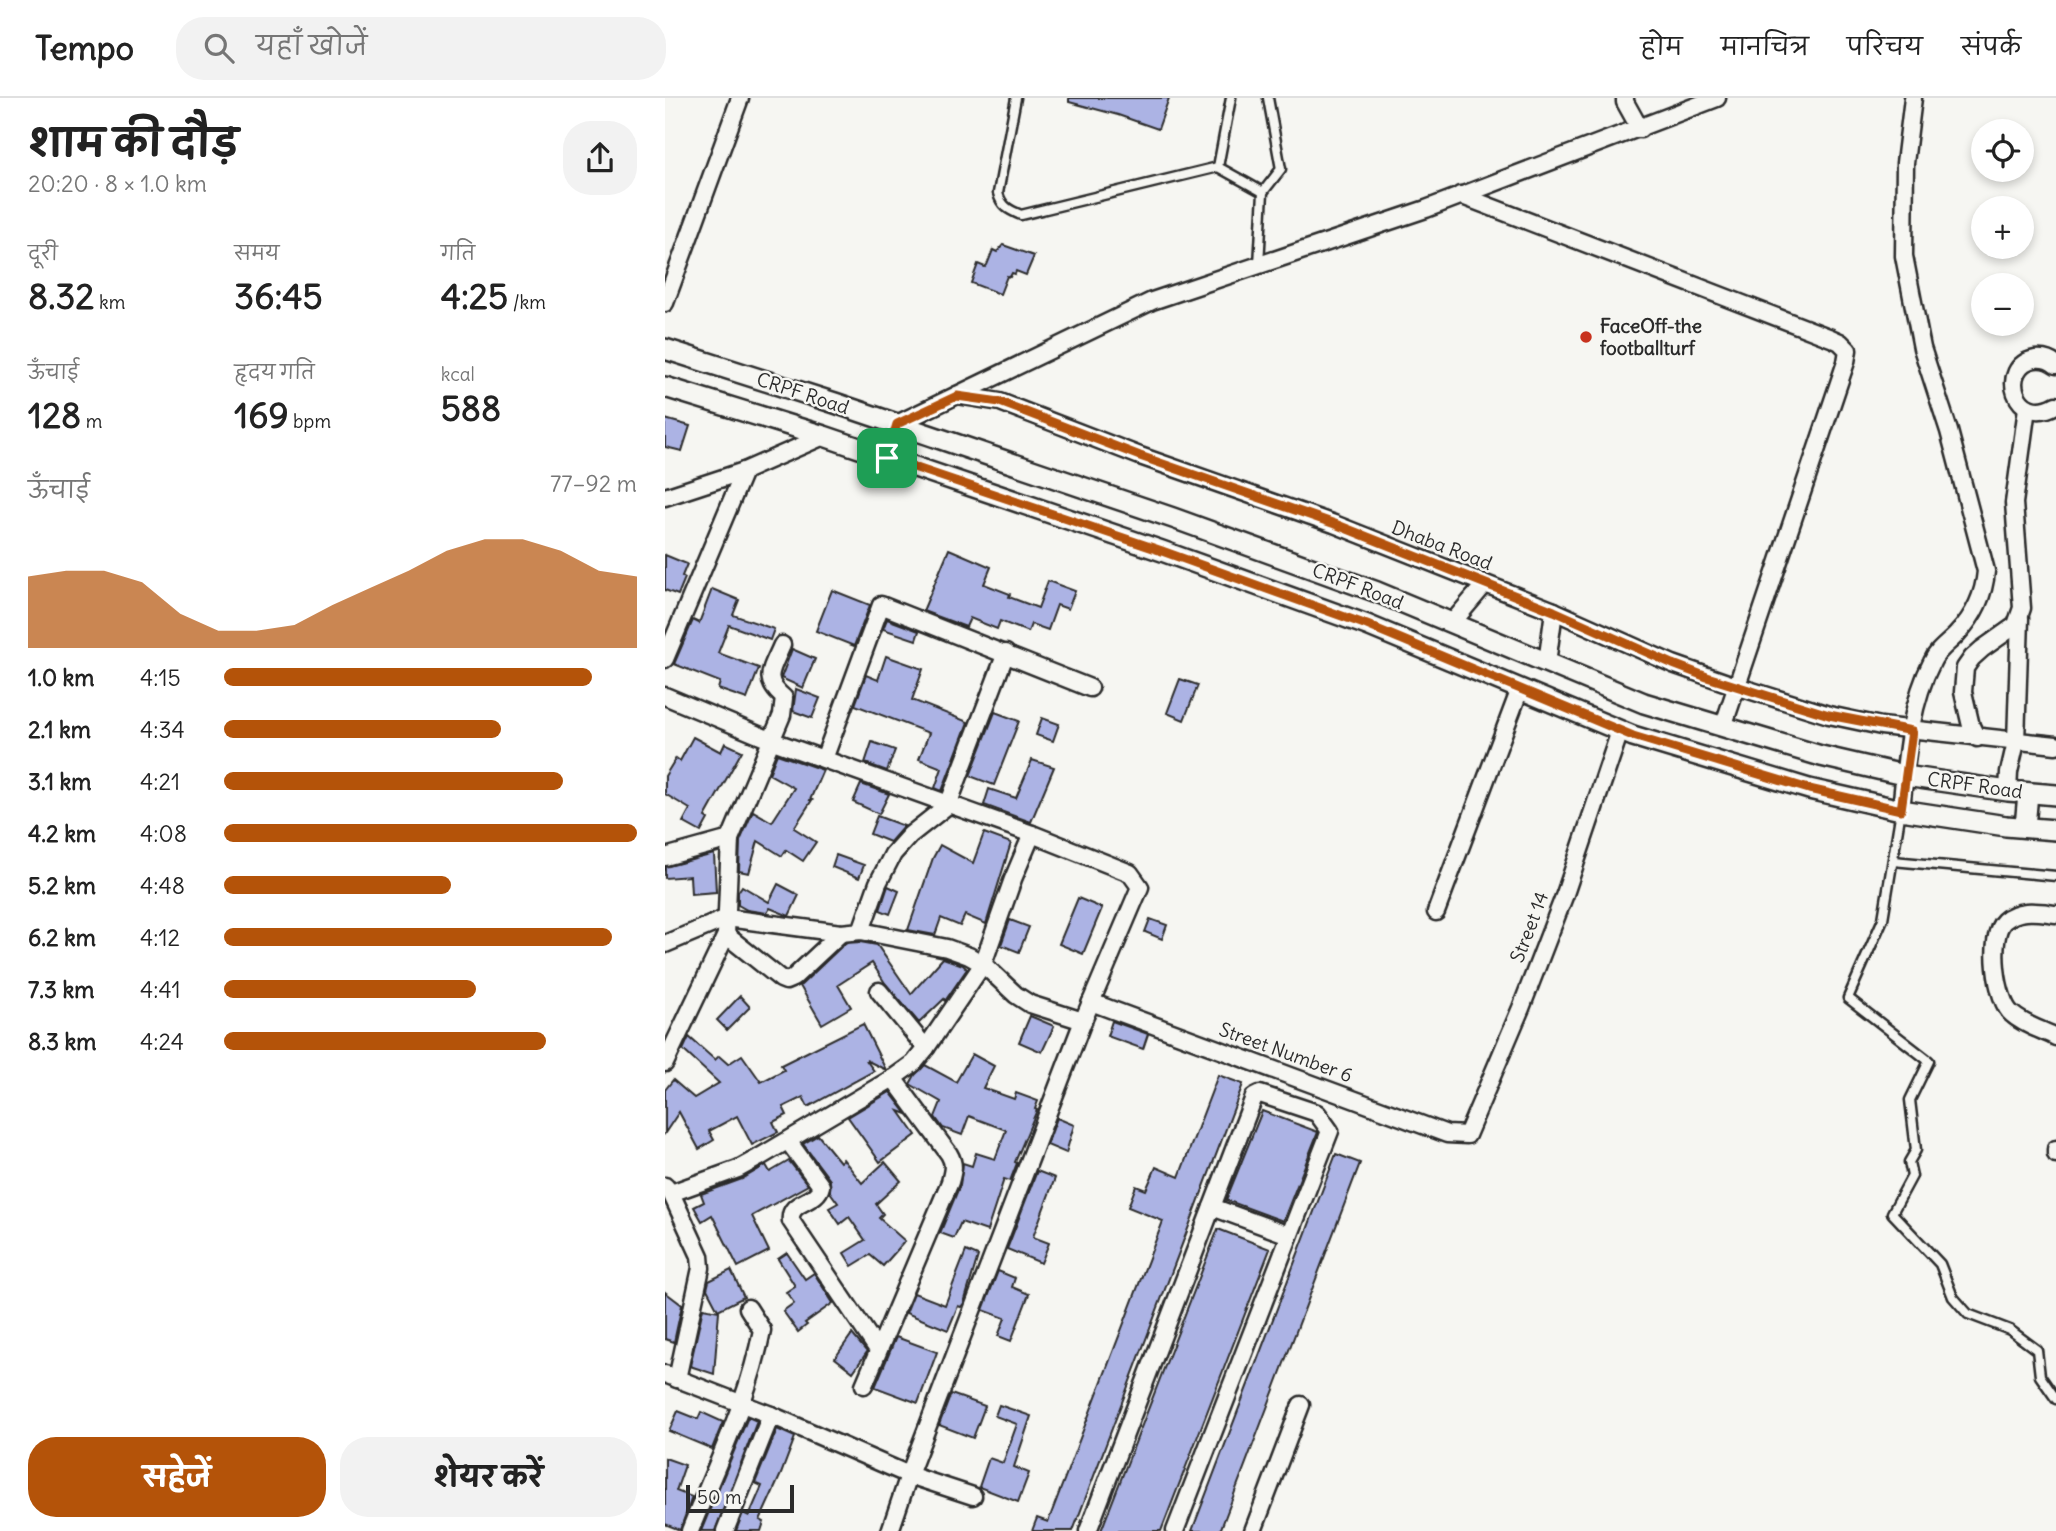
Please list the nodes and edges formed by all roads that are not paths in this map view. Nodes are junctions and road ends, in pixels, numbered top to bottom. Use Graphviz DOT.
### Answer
graph roads {
  1 [pos="740,98"];
  2 [pos="1016,98"];
  3 [pos="1231,98"];
  4 [pos="1268,98"];
  5 [pos="1625,98"];
  6 [pos="1717,98"];
  7 [pos="1913,98"];
  8 [pos="1640,129"];
  9 [pos="1218,167"];
  10 [pos="1263,192"];
  11 [pos="1460,195"];
  12 [pos="1259,265"];
  13 [pos="665,303"];
  14 [pos="665,349"];
  15 [pos="2056,365"];
  16 [pos="665,387"];
  17 [pos="957,396"];
  18 [pos="2056,405"];
  19 [pos="2027,408"];
  20 [pos="897,424"];
  21 [pos="824,436"];
  22 [pos="887,458"];
  23 [pos="744,471"];
  24 [pos="665,497"];
  25 [pos="1485,584"];
  26 [pos="1554,611"];
  27 [pos="2020,618"];
  28 [pos="1453,623"];
  29 [pos="782,645"];
  30 [pos="1006,653"];
  31 [pos="665,659"];
  32 [pos="1547,663"];
  33 [pos="1735,686"];
  34 [pos="1090,688"];
  35 [pos="1520,689"];
  36 [pos="665,696"];
  37 [pos="1723,727"];
  38 [pos="1621,731"];
  39 [pos="1912,731"];
  40 [pos="1977,738"];
  41 [pos="773,741"];
  42 [pos="2017,741"];
  43 [pos="2056,745"];
  44 [pos="824,759"];
  45 [pos="1905,775"];
  46 [pos="2008,791"];
  47 [pos="2028,793"];
  48 [pos="2056,795"];
  49 [pos="948,805"];
  50 [pos="1901,810"];
  51 [pos="2025,827"];
  52 [pos="2056,830"];
  53 [pos="1033,834"];
  54 [pos="730,839"];
  55 [pos="665,857"];
  56 [pos="1893,861"];
  57 [pos="2056,876"];
  58 [pos="1436,912"];
  59 [pos="2056,914"];
  60 [pos="727,918"];
  61 [pos="861,931"];
  62 [pos="841,933"];
  63 [pos="726,935"];
  64 [pos="665,944"];
  65 [pos="983,964"];
  66 [pos="879,991"];
  67 [pos="1091,1002"];
  68 [pos="1083,1021"];
  69 [pos="2056,1037"];
  70 [pos="926,1048"];
  71 [pos="665,1063"];
  72 [pos="893,1078"];
  73 [pos="1467,1135"];
  74 [pos="788,1141"];
  75 [pos="668,1190"];
  76 [pos="1212,1208"];
  77 [pos="1289,1235"];
  78 [pos="748,1308"];
  79 [pos="878,1350"];
  80 [pos="671,1376"];
  81 [pos="864,1385"];
  82 [pos="2056,1399"];
  83 [pos="741,1403"];
  84 [pos="1301,1405"];
  85 [pos="771,1415"];
  86 [pos="909,1475"];
  87 [pos="973,1496"];
  88 [pos="690,1531"];
  89 [pos="725,1531"];
  90 [pos="890,1531"];
  91 [pos="1088,1531"];
  92 [pos="1175,1531"];
  93 [pos="1253,1531"];
  1 -- 13 [label="street"];
  2 -- 9 [label="lane"];
  3 -- 9 [label="lane"];
  4 -- 10 [label="lane"];
  5 -- 8 [label="street"];
  6 -- 8 [label="street"];
  7 -- 39 [label="street"];
  8 -- 11 [label="street"];
  9 -- 10 [label="lane"];
  10 -- 12 [label="lane"];
  11 -- 12 [label="street"];
  11 -- 33 [label="street"];
  12 -- 17 [label="street"];
  14 -- 20 [label="street, CRPF Road"];
  15 -- 19 [label="street"];
  16 -- 21 [label="street"];
  17 -- 20 [label="street"];
  17 -- 25 [label="street, Dhaba Road"];
  18 -- 19 [label="street"];
  19 -- 27 [label="street"];
  20 -- 22 [label="street"];
  20 -- 28 [label="street, CRPF Road"];
  21 -- 22 [label="street"];
  21 -- 23 [label="street"];
  22 -- 35 [label="street"];
  23 -- 24 [label="street"];
  23 -- 31 [label="street"];
  25 -- 26 [label="street, Dhaba Road"];
  25 -- 28 [label="street"];
  26 -- 32 [label="street"];
  26 -- 33 [label="street, Dhaba Road"];
  27 -- 40 [label="street"];
  27 -- 42 [label="street"];
  28 -- 32 [label="street, CRPF Road"];
  29 -- 41 [label="street"];
  30 -- 34 [label="street"];
  30 -- 44 [label="street"];
  30 -- 49 [label="street"];
  32 -- 37 [label="street, CRPF Road"];
  33 -- 37 [label="street"];
  33 -- 39 [label="street, Dhaba Road"];
  35 -- 38 [label="street"];
  35 -- 58 [label="street"];
  36 -- 41 [label="street"];
  37 -- 45 [label="street, CRPF Road"];
  38 -- 50 [label="street"];
  38 -- 73 [label="street, Street 14"];
  39 -- 40 [label="street, Dhaba Road"];
  39 -- 45 [label="street"];
  40 -- 42 [label="street, Dhaba Road"];
  41 -- 44 [label="street"];
  41 -- 54 [label="street"];
  42 -- 43 [label="street, Dhaba Road"];
  42 -- 46 [label="street"];
  44 -- 49 [label="street"];
  45 -- 46 [label="street, CRPF Road"];
  45 -- 50 [label="street"];
  46 -- 47 [label="street, CRPF Road"];
  47 -- 48 [label="street, CRPF Road"];
  47 -- 51 [label="street"];
  49 -- 53 [label="street"];
  49 -- 61 [label="street"];
  50 -- 51 [label="street"];
  50 -- 56 [label="lane"];
  51 -- 52 [label="street"];
  53 -- 65 [label="street"];
  53 -- 67 [label="street"];
  54 -- 55 [label="street"];
  54 -- 60 [label="street"];
  56 -- 57 [label="lane"];
  56 -- 82 [label="lane"];
  59 -- 69 [label="street"];
  60 -- 62 [label="street"];
  60 -- 63 [label="street"];
  60 -- 64 [label="street"];
  61 -- 62 [label="street"];
  61 -- 65 [label="street"];
  62 -- 63 [label="street"];
  63 -- 71 [label="street"];
  65 -- 68 [label="street"];
  65 -- 70 [label="street"];
  66 -- 70 [label="street"];
  67 -- 68 [label="street"];
  67 -- 73 [label="street, Street Number 6"];
  68 -- 86 [label="street"];
  70 -- 72 [label="street"];
  72 -- 74 [label="street"];
  72 -- 79 [label="street"];
  74 -- 75 [label="street"];
  74 -- 79 [label="street"];
  75 -- 80 [label="street"];
  76 -- 77 [label="street"];
  76 -- 77 [label="street"];
  76 -- 91 [label="street"];
  77 -- 92 [label="street"];
  78 -- 83 [label="street"];
  79 -- 81 [label="street"];
  80 -- 83 [label="street"];
  83 -- 85 [label="street"];
  83 -- 88 [label="street"];
  84 -- 93 [label="street"];
  85 -- 86 [label="street"];
  85 -- 89 [label="street"];
  86 -- 87 [label="street"];
  86 -- 90 [label="street"];
}
